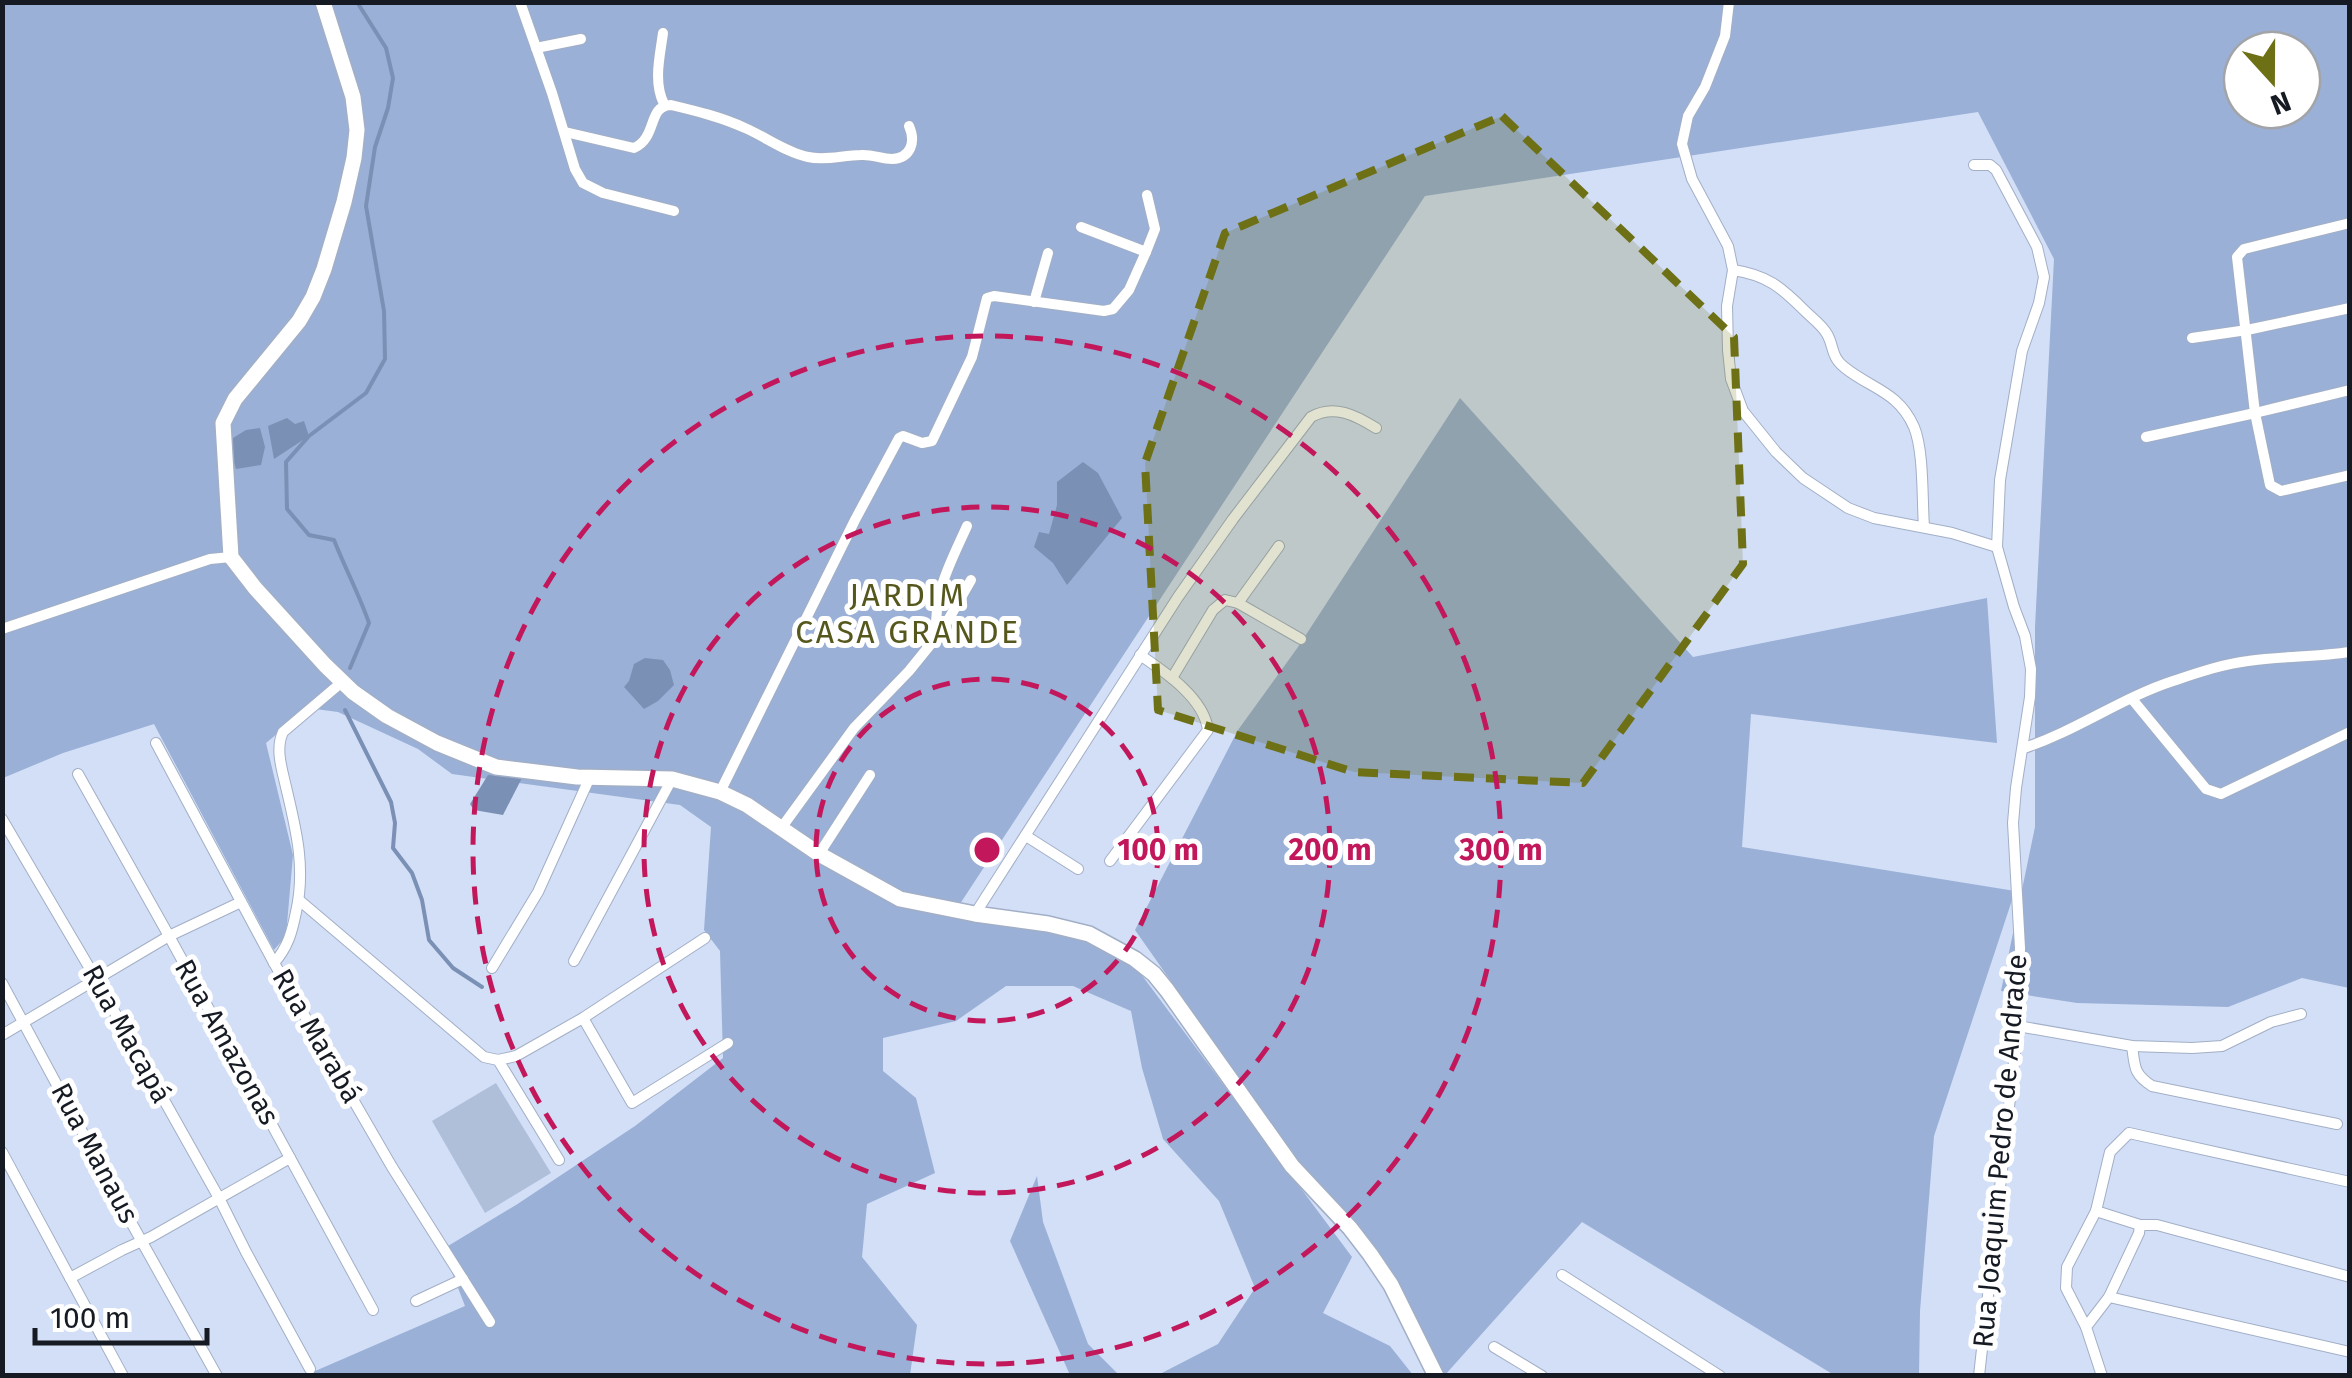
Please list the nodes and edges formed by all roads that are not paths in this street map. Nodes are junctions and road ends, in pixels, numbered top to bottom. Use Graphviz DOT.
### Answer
graph roads {
  1 [pos="323,2"];
  2 [pos="520,2"];
  3 [pos="1729,2"];
  4 [pos="663,33"];
  5 [pos="581,40"];
  6 [pos="536,48"];
  7 [pos="664,104"];
  8 [pos="909,126"];
  9 [pos="564,132"];
  10 [pos="1974,165"];
  11 [pos="1146,195"];
  12 [pos="674,210"];
  13 [pos="2350,223"];
  14 [pos="1081,227"];
  15 [pos="1146,252"];
  16 [pos="1048,253"];
  17 [pos="1732,270"];
  18 [pos="1034,302"];
  19 [pos="2350,308"];
  20 [pos="2247,330"];
  21 [pos="2192,338"];
  22 [pos="2350,390"];
  23 [pos="2254,413"];
  24 [pos="1376,428"];
  25 [pos="2146,437"];
  26 [pos="2350,474"];
  27 [pos="967,526"];
  28 [pos="1924,528"];
  29 [pos="1279,546"];
  30 [pos="1997,547"];
  31 [pos="232,558"];
  32 [pos="970,580"];
  33 [pos="1238,603"];
  34 [pos="2,629"];
  35 [pos="936,637"];
  36 [pos="1301,638"];
  37 [pos="2350,652"];
  38 [pos="1140,655"];
  39 [pos="1172,678"];
  40 [pos="342,682"];
  41 [pos="2132,699"];
  42 [pos="2350,732"];
  43 [pos="156,743"];
  44 [pos="2024,748"];
  45 [pos="78,774"];
  46 [pos="870,776"];
  47 [pos="590,777"];
  48 [pos="672,779"];
  49 [pos="720,792"];
  50 [pos="2,820"];
  51 [pos="782,827"];
  52 [pos="1026,836"];
  53 [pos="820,854"];
  54 [pos="1110,862"];
  55 [pos="1078,869"];
  56 [pos="299,900"];
  57 [pos="242,902"];
  58 [pos="975,914"];
  59 [pos="169,936"];
  60 [pos="705,938"];
  61 [pos="574,961"];
  62 [pos="274,962"];
  63 [pos="492,968"];
  64 [pos="96,978"];
  65 [pos="2,983"];
  66 [pos="2300,1014"];
  67 [pos="582,1018"];
  68 [pos="25,1023"];
  69 [pos="2018,1026"];
  70 [pos="2,1035"];
  71 [pos="728,1043"];
  72 [pos="2132,1046"];
  73 [pos="498,1060"];
  74 [pos="2338,1124"];
  75 [pos="2,1152"];
  76 [pos="290,1158"];
  77 [pos="558,1160"];
  78 [pos="2350,1182"];
  79 [pos="219,1198"];
  80 [pos="2096,1211"];
  81 [pos="2140,1225"];
  82 [pos="142,1241"];
  83 [pos="1562,1275"];
  84 [pos="70,1278"];
  85 [pos="2350,1278"];
  86 [pos="463,1279"];
  87 [pos="2109,1297"];
  88 [pos="416,1301"];
  89 [pos="373,1310"];
  90 [pos="490,1322"];
  91 [pos="2086,1327"];
  92 [pos="1494,1347"];
  93 [pos="2350,1352"];
  94 [pos="310,1368"];
  95 [pos="123,1376"];
  96 [pos="217,1376"];
  97 [pos="1436,1376"];
  98 [pos="1542,1376"];
  99 [pos="1720,1376"];
  100 [pos="1979,1376"];
  101 [pos="2102,1376"];
  1 -- 31 [label="main road"];
  2 -- 6 [label="street"];
  3 -- 17 [label="street"];
  4 -- 7 [label="street"];
  5 -- 6 [label="street"];
  6 -- 9 [label="street"];
  7 -- 8 [label="street"];
  7 -- 9 [label="street"];
  9 -- 12 [label="street"];
  10 -- 30 [label="street, Rua Joaquim Pedro de Andrade"];
  11 -- 15 [label="street"];
  13 -- 20 [label="street"];
  14 -- 15 [label="street"];
  15 -- 18 [label="street"];
  16 -- 18 [label="street"];
  17 -- 28 [label="street"];
  17 -- 28 [label="street"];
  18 -- 49 [label="street"];
  19 -- 20 [label="street"];
  20 -- 21 [label="street"];
  20 -- 23 [label="street"];
  22 -- 23 [label="street"];
  23 -- 25 [label="street"];
  23 -- 26 [label="street"];
  24 -- 38 [label="street"];
  27 -- 35 [label="street"];
  28 -- 30 [label="street"];
  29 -- 33 [label="street"];
  30 -- 44 [label="street, Rua Joaquim Pedro de Andrade"];
  31 -- 34 [label="street"];
  31 -- 40 [label="main road"];
  32 -- 35 [label="street"];
  33 -- 36 [label="street"];
  33 -- 39 [label="street"];
  35 -- 51 [label="street"];
  37 -- 41 [label="street"];
  38 -- 39 [label="street"];
  38 -- 52 [label="street"];
  39 -- 54 [label="street"];
  40 -- 47 [label="main road"];
  40 -- 56 [label="street"];
  41 -- 42 [label="street"];
  41 -- 44 [label="street"];
  43 -- 57 [label="street, Rua Marabá"];
  44 -- 69 [label="street, Rua Joaquim Pedro de Andrade"];
  45 -- 59 [label="street, Rua Amazonas"];
  46 -- 53 [label="street"];
  47 -- 48 [label="main road"];
  47 -- 63 [label="street"];
  48 -- 49 [label="main road"];
  48 -- 61 [label="street"];
  49 -- 51 [label="main road"];
  50 -- 64 [label="street, Rua Macapá"];
  51 -- 53 [label="main road"];
  52 -- 55 [label="street"];
  52 -- 58 [label="street"];
  53 -- 58 [label="main road"];
  56 -- 62 [label="street"];
  56 -- 73 [label="street"];
  57 -- 59 [label="street"];
  57 -- 62 [label="street, Rua Marabá"];
  58 -- 97 [label="main road"];
  59 -- 64 [label="street"];
  59 -- 76 [label="street, Rua Amazonas"];
  60 -- 67 [label="street"];
  62 -- 86 [label="street, Rua Marabá"];
  64 -- 68 [label="street"];
  64 -- 79 [label="street, Rua Macapá"];
  65 -- 68 [label="street, Rua Manaus"];
  66 -- 72 [label="street"];
  67 -- 71 [label="street"];
  67 -- 73 [label="street"];
  68 -- 70 [label="street"];
  68 -- 82 [label="street, Rua Manaus"];
  69 -- 72 [label="street"];
  69 -- 100 [label="street, Rua Joaquim Pedro de Andrade"];
  72 -- 74 [label="street"];
  73 -- 77 [label="street"];
  75 -- 84 [label="street"];
  76 -- 79 [label="street"];
  76 -- 89 [label="street, Rua Amazonas"];
  78 -- 80 [label="street"];
  79 -- 82 [label="street"];
  79 -- 94 [label="street, Rua Macapá"];
  80 -- 81 [label="street"];
  80 -- 91 [label="street"];
  81 -- 85 [label="street"];
  81 -- 87 [label="street"];
  82 -- 84 [label="street"];
  82 -- 96 [label="street, Rua Manaus"];
  83 -- 99 [label="street"];
  84 -- 95 [label="street"];
  86 -- 88 [label="street"];
  86 -- 90 [label="street, Rua Marabá"];
  87 -- 91 [label="street"];
  87 -- 93 [label="street"];
  91 -- 101 [label="street"];
  92 -- 98 [label="street"];
}
